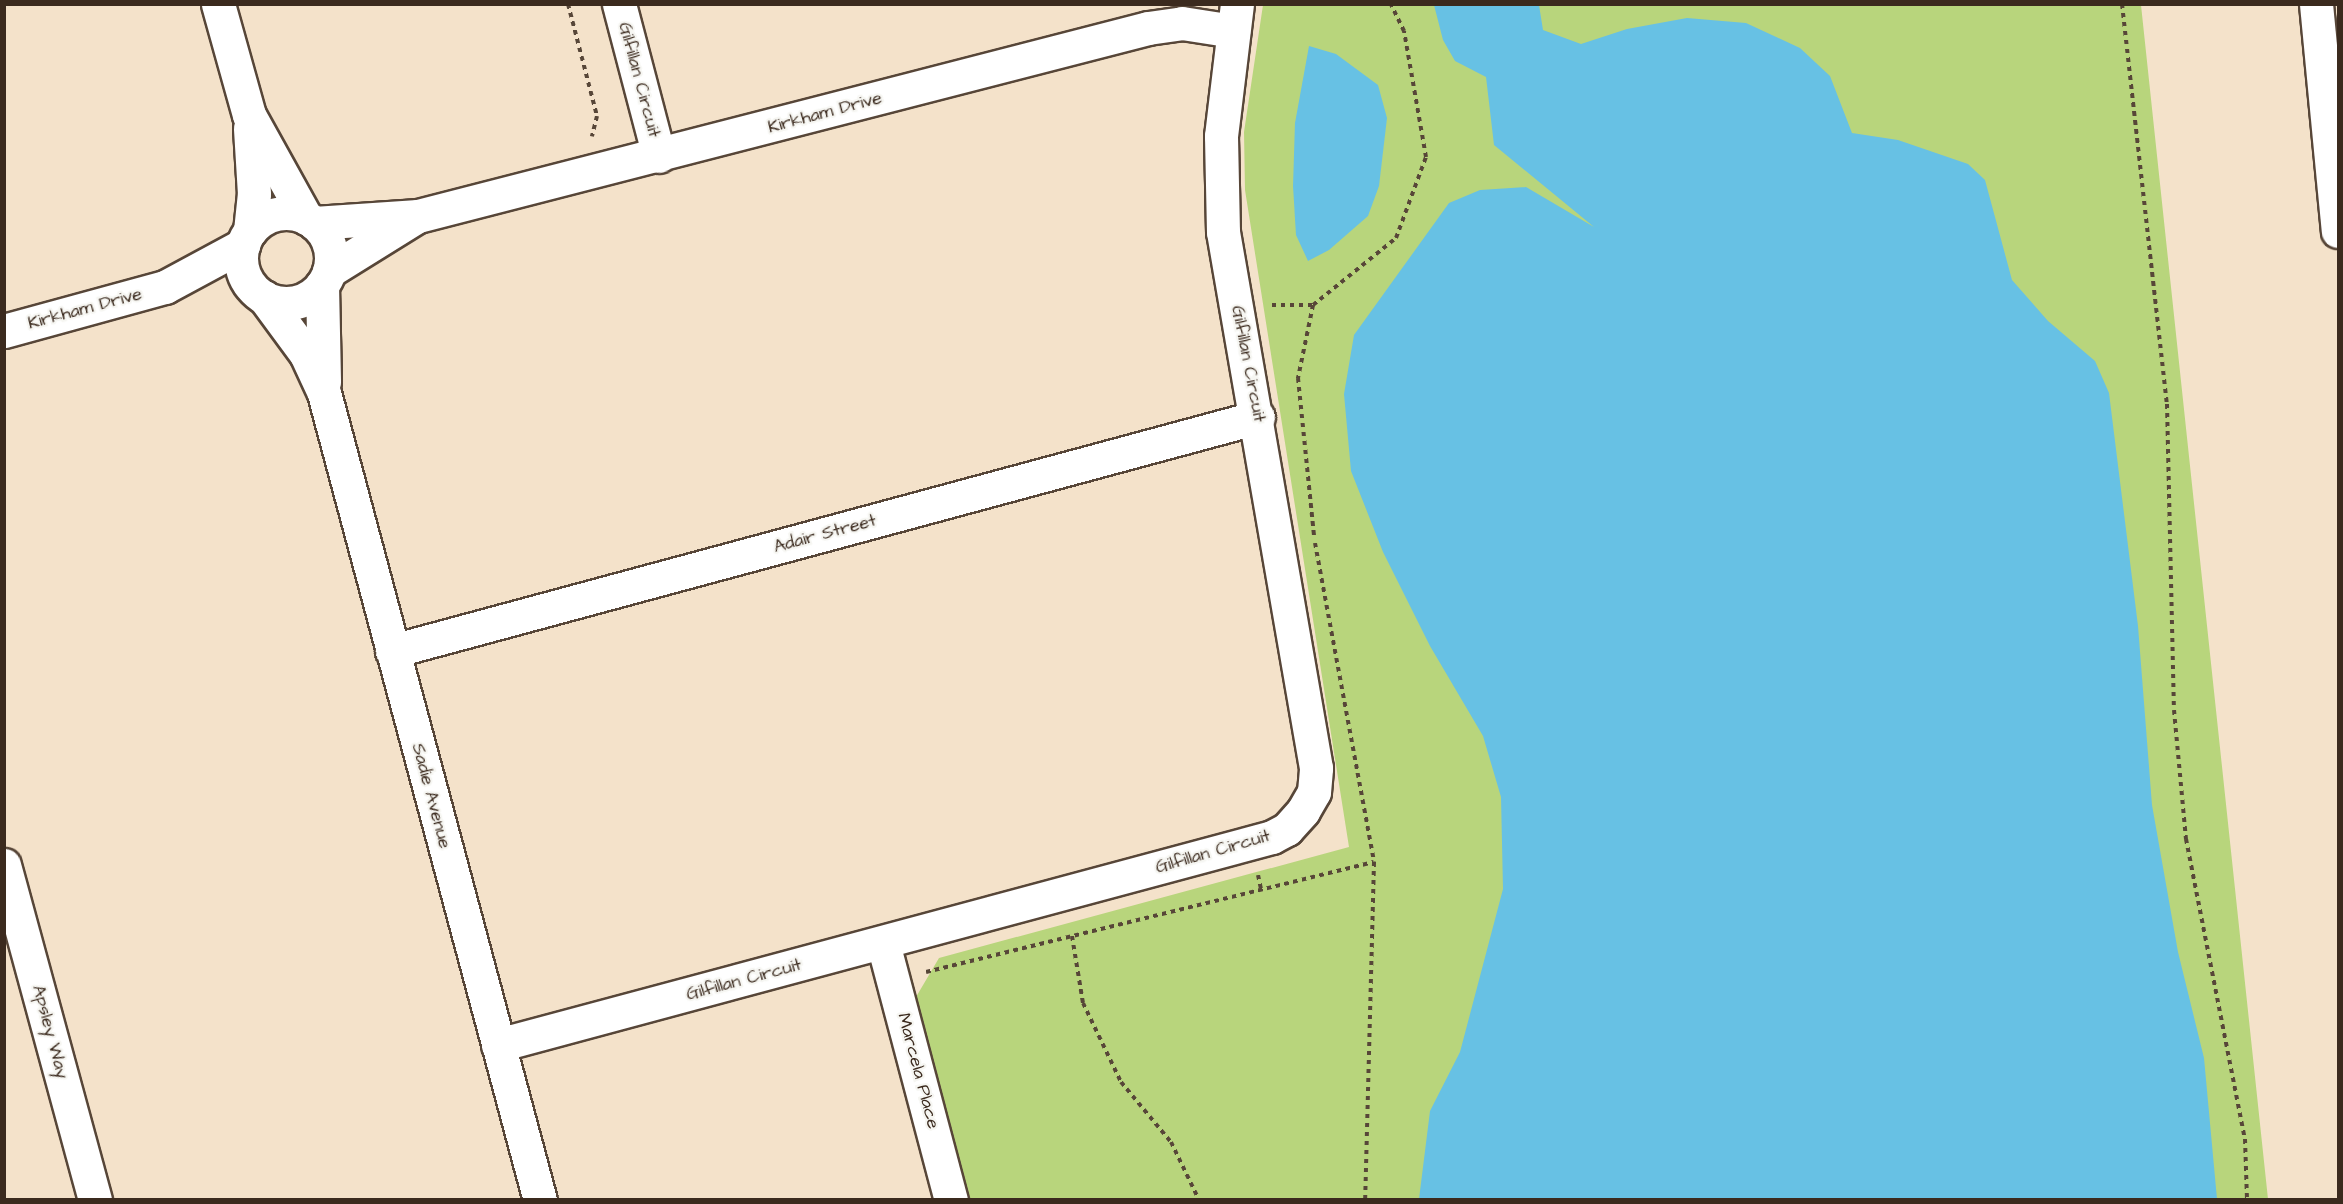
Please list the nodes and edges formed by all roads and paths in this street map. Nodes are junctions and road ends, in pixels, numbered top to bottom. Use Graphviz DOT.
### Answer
graph roads {
  1 [pos="218,4"];
  2 [pos="568,4"];
  3 [pos="619,4"];
  4 [pos="1391,4"];
  5 [pos="2122,4"];
  6 [pos="2316,4"];
  7 [pos="1235,18"];
  8 [pos="249,115"];
  9 [pos="591,141"];
  10 [pos="659,156"];
  11 [pos="418,216"];
  12 [pos="310,220"];
  13 [pos="2338,231"];
  14 [pos="247,238"];
  15 [pos="326,278"];
  16 [pos="165,287"];
  17 [pos="258,292"];
  18 [pos="1237,304"];
  19 [pos="4,331"];
  20 [pos="324,393"];
  21 [pos="1258,417"];
  22 [pos="392,651"];
  23 [pos="1374,862"];
  24 [pos="4,865"];
  25 [pos="1072,936"];
  26 [pos="884,943"];
  27 [pos="893,980"];
  28 [pos="498,1045"];
  29 [pos="95,1200"];
  30 [pos="540,1200"];
  31 [pos="951,1200"];
  32 [pos="1199,1200"];
  33 [pos="2247,1200"];
  1 -- 8 [label="main road"];
  2 -- 9 [label="path"];
  3 -- 10 [label="main road, Gilfillan Circuit"];
  4 -- 18 [label="path"];
  5 -- 33 [label="path"];
  6 -- 13 [label="main road"];
  7 -- 10 [label="main road, Kirkham Drive"];
  7 -- 18 [label="main road, Gilfillan Circuit"];
  8 -- 12 [label="main road"];
  8 -- 14 [label="main road"];
  10 -- 11 [label="main road, Kirkham Drive"];
  11 -- 12 [label="main road, Kirkham Drive"];
  11 -- 15 [label="main road, Kirkham Drive"];
  12 -- 14 [label="main road"];
  12 -- 15 [label="main road"];
  14 -- 16 [label="main road, Kirkham Drive"];
  14 -- 17 [label="main road"];
  15 -- 17 [label="main road"];
  15 -- 20 [label="main road, Sadie Avenue"];
  16 -- 17 [label="main road, Kirkham Drive"];
  16 -- 19 [label="main road, Kirkham Drive"];
  17 -- 20 [label="main road, Sadie Avenue"];
  18 -- 21 [label="main road, Gilfillan Circuit"];
  20 -- 22 [label="main road, Sadie Avenue"];
  21 -- 22 [label="main road, Adair Street"];
  21 -- 26 [label="main road, Gilfillan Circuit"];
  22 -- 28 [label="main road, Sadie Avenue"];
  23 -- 25 [label="path"];
  24 -- 29 [label="main road, Apsley Way"];
  25 -- 27 [label="path"];
  25 -- 32 [label="path"];
  26 -- 27 [label="main road, Marcela Place"];
  26 -- 28 [label="main road, Gilfillan Circuit"];
  27 -- 31 [label="main road, Marcela Place"];
  28 -- 30 [label="main road, Sadie Avenue"];
}
